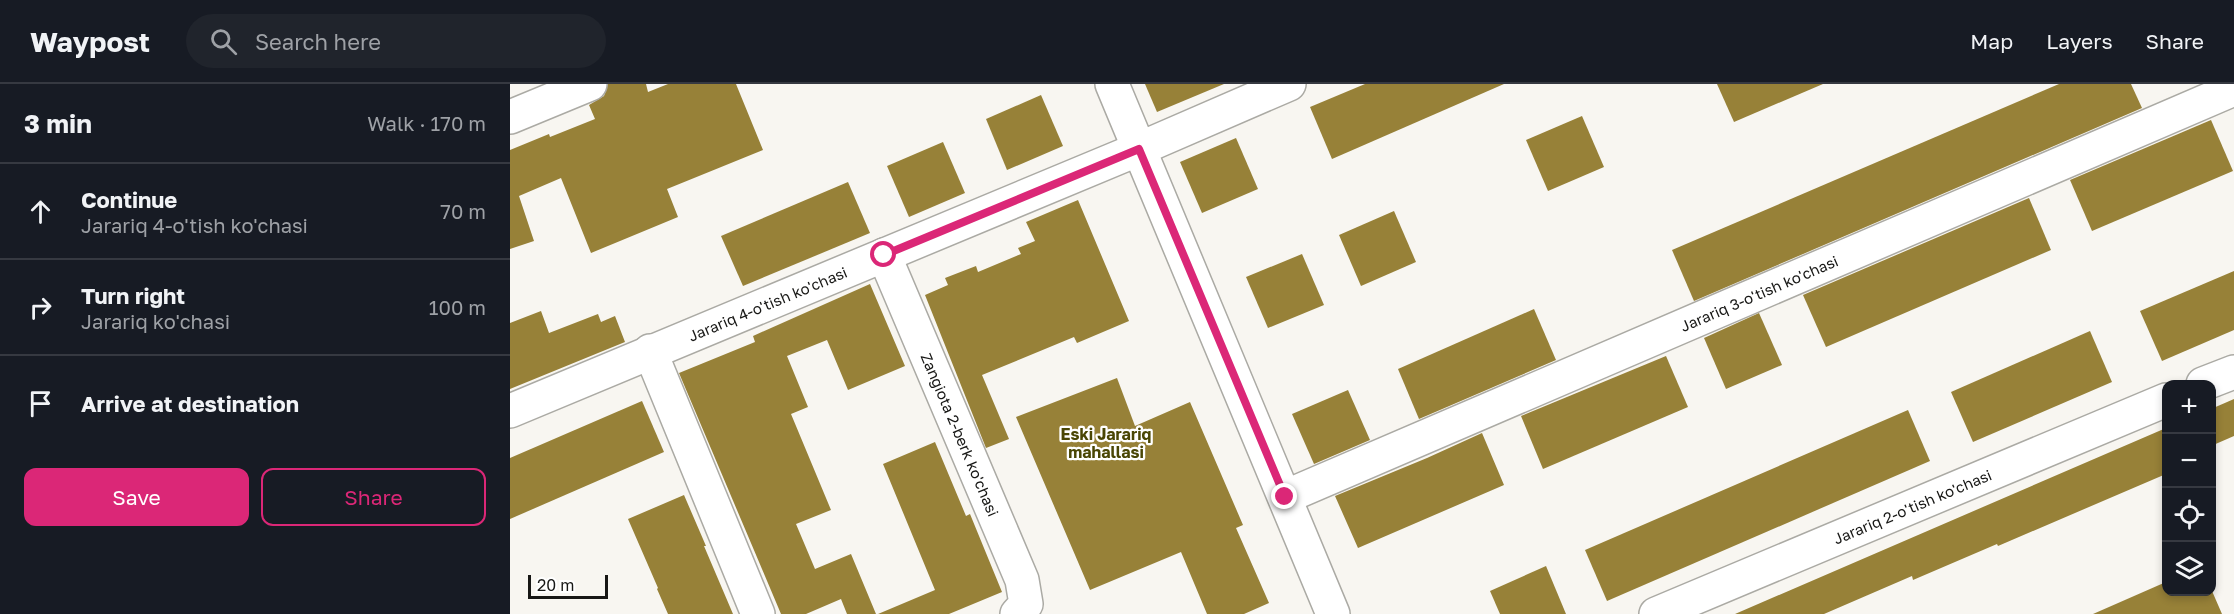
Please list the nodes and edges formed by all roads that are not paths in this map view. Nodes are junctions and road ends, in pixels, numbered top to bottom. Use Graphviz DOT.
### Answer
graph roads {
  1 [pos="590,84"];
  2 [pos="1112,84"];
  3 [pos="1289,84"];
  4 [pos="2234,89"];
  5 [pos="510,117"];
  6 [pos="1139,149"];
  7 [pos="884,255"];
  8 [pos="650,351"];
  9 [pos="2234,372"];
  10 [pos="2213,380"];
  11 [pos="2162,402"];
  12 [pos="510,411"];
  13 [pos="1285,497"];
  14 [pos="758,614"];
  15 [pos="1017,614"];
  16 [pos="1333,614"];
  17 [pos="1656,614"];
  1 -- 5 [label="street"];
  2 -- 6 [label="street"];
  3 -- 6 [label="street, Jarariq 4-o'tish ko'chasi"];
  4 -- 13 [label="street, Jarariq 3-o'tish ko'chasi"];
  6 -- 7 [label="street, Jarariq 4-o'tish ko'chasi"];
  6 -- 13 [label="street"];
  7 -- 8 [label="street, Jarariq 4-o'tish ko'chasi"];
  7 -- 15 [label="street, Zangiota 2-berk ko'chasi"];
  8 -- 12 [label="street, Jarariq 4-o'tish ko'chasi"];
  8 -- 14 [label="street"];
  9 -- 10 [label="street"];
  11 -- 17 [label="street, Jarariq 2-o'tish ko'chasi"];
  13 -- 16 [label="street"];
}
